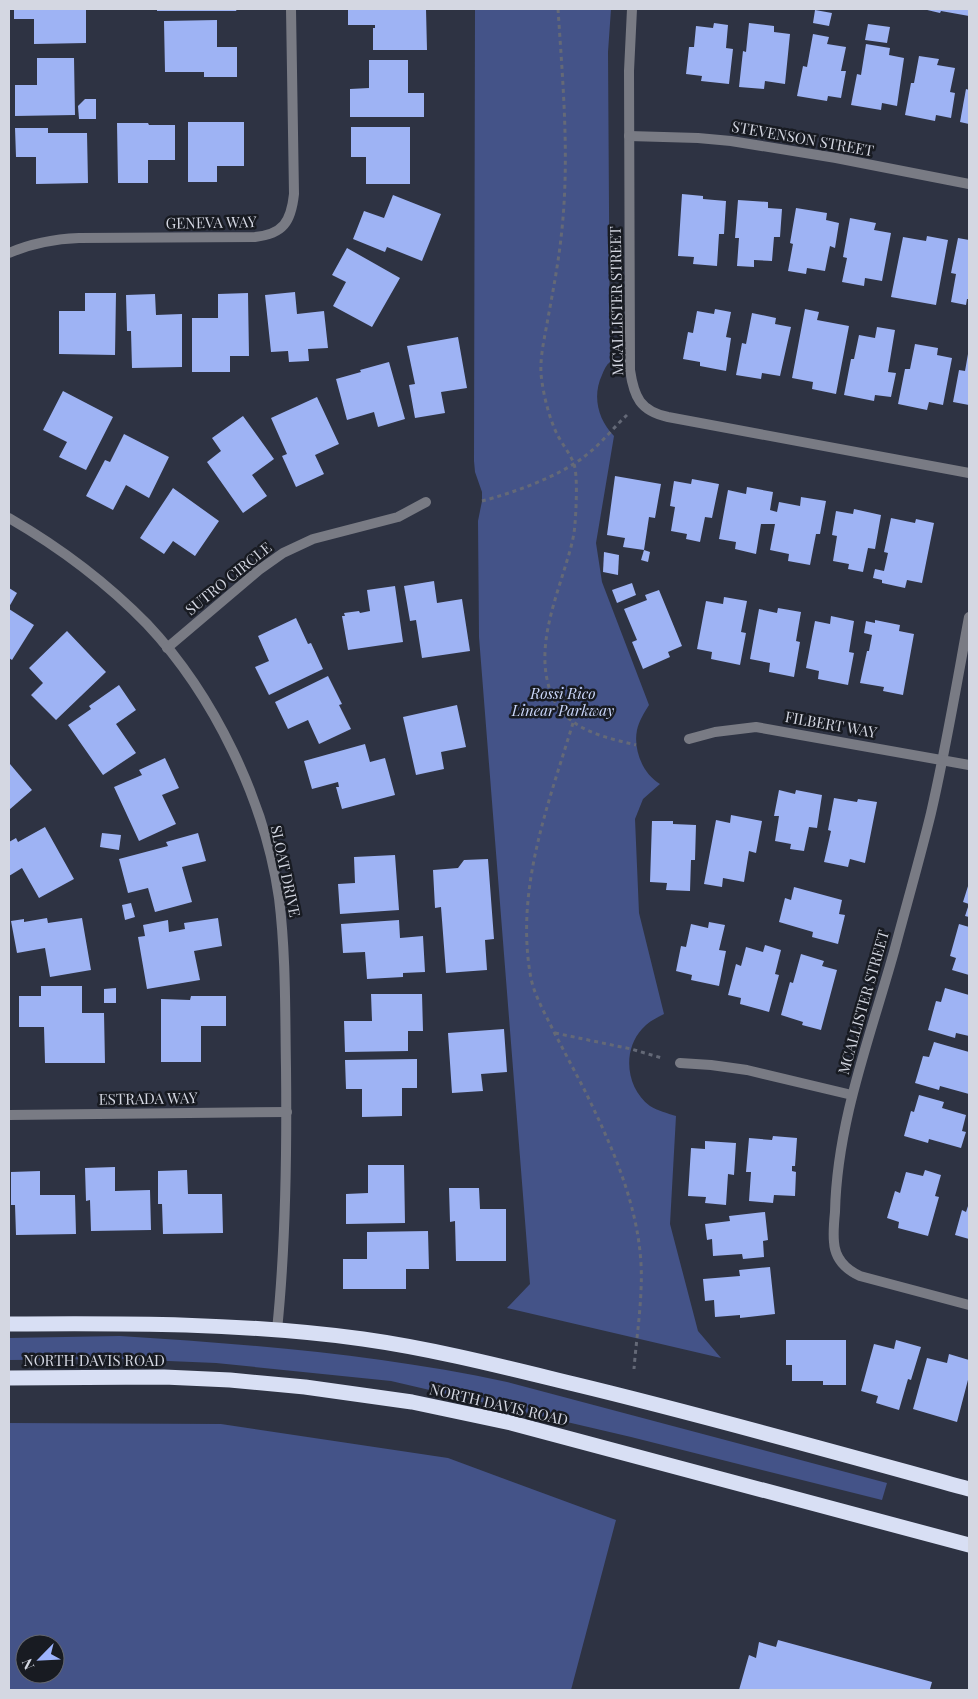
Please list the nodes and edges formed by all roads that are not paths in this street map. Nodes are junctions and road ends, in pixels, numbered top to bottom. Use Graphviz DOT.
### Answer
graph roads {
  1 [pos="291,9"];
  2 [pos="632,9"];
  3 [pos="629,136"];
  4 [pos="969,184"];
  5 [pos="9,253"];
  6 [pos="969,473"];
  7 [pos="426,502"];
  8 [pos="9,518"];
  9 [pos="969,616"];
  10 [pos="167,648"];
  11 [pos="689,739"];
  12 [pos="943,759"];
  13 [pos="969,764"];
  14 [pos="680,1064"];
  15 [pos="852,1095"];
  16 [pos="287,1112"];
  17 [pos="9,1114"];
  18 [pos="969,1305"];
  19 [pos="9,1324"];
  20 [pos="277,1330"];
  21 [pos="9,1378"];
  22 [pos="969,1489"];
  23 [pos="969,1545"];
  1 -- 5 [label="street, GENEVA WAY"];
  2 -- 3 [label="street, MCALLISTER STREET"];
  3 -- 4 [label="street, STEVENSON STREET"];
  3 -- 6 [label="street, MCALLISTER STREET"];
  7 -- 10 [label="street, SUTRO CIRCLE"];
  8 -- 10 [label="street, SLOAT DRIVE"];
  9 -- 12 [label="street, MCALLISTER STREET"];
  10 -- 16 [label="street, SLOAT DRIVE"];
  11 -- 12 [label="street, FILBERT WAY"];
  12 -- 13 [label="street, FILBERT WAY"];
  12 -- 15 [label="street, MCALLISTER STREET"];
  14 -- 15 [label="street"];
  15 -- 18 [label="street, MCALLISTER STREET"];
  16 -- 17 [label="street, ESTRADA WAY"];
  16 -- 20 [label="street, SLOAT DRIVE"];
  19 -- 20 [label="highway"];
  20 -- 22 [label="highway"];
  21 -- 23 [label="highway, NORTH DAVIS ROAD"];
}
